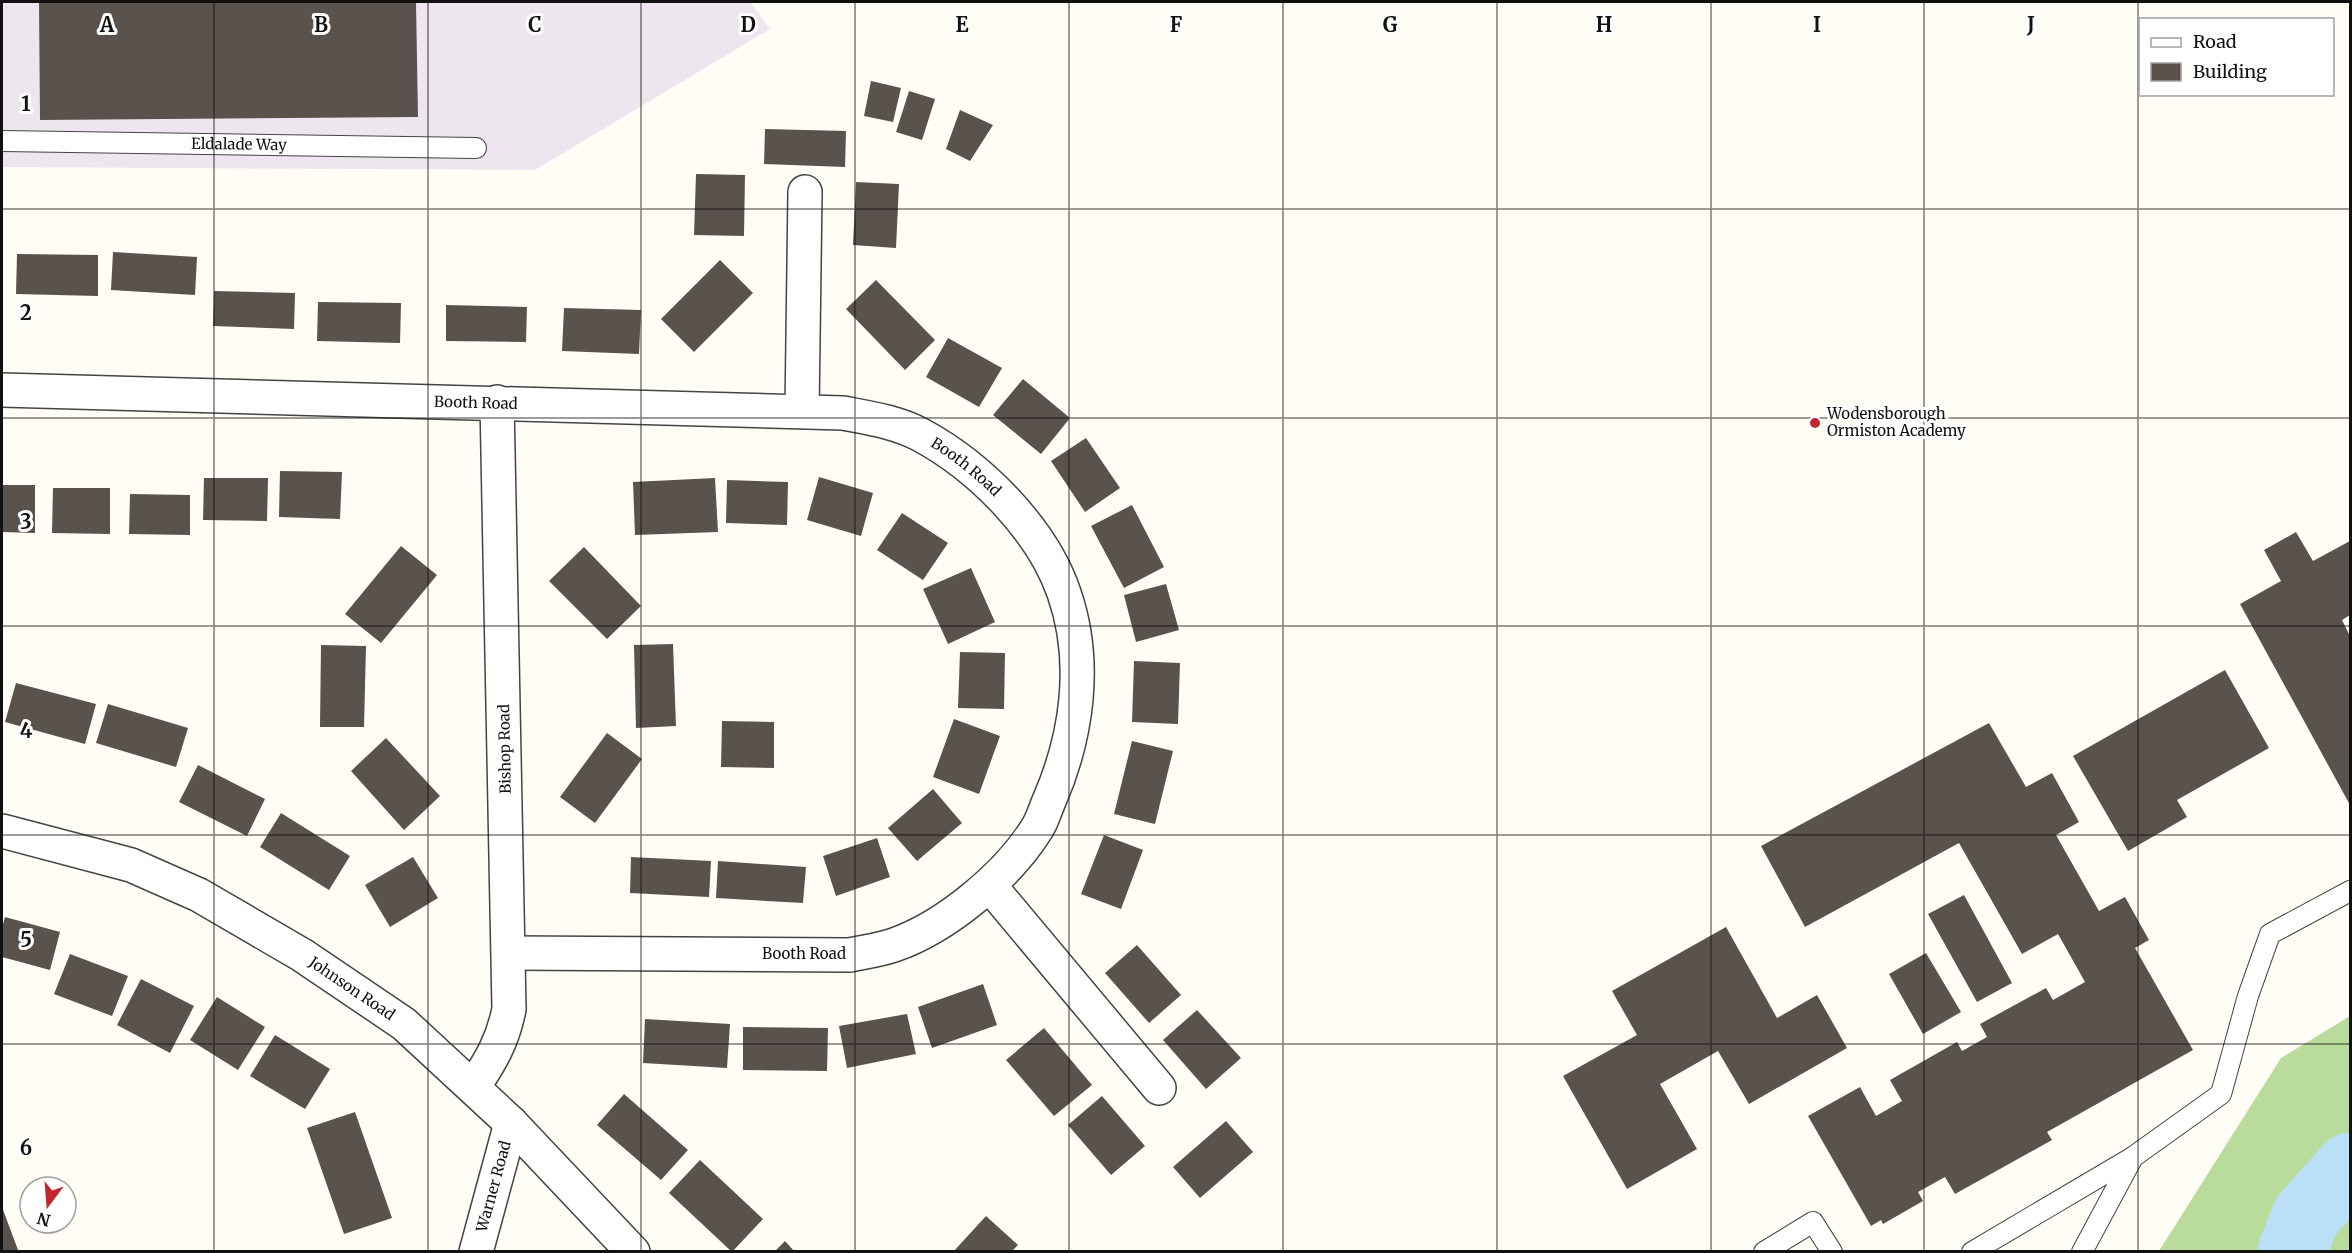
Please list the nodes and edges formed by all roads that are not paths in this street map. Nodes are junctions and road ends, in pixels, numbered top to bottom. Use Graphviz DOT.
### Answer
graph roads {
  1 [pos="2,141"];
  2 [pos="476,148"];
  3 [pos="805,192"];
  4 [pos="2,390"];
  5 [pos="497,402"];
  6 [pos="802,411"];
  7 [pos="2,831"];
  8 [pos="990,886"];
  9 [pos="2350,891"];
  10 [pos="510,953"];
  11 [pos="473,1087"];
  12 [pos="1159,1088"];
  13 [pos="511,1123"];
  14 [pos="2133,1157"];
  15 [pos="476,1251"];
  16 [pos="633,1251"];
  17 [pos="1764,1251"];
  18 [pos="1832,1251"];
  19 [pos="1972,1251"];
  20 [pos="2082,1251"];
  1 -- 2 [label="lane, Eldalade Way"];
  3 -- 6 [label="street"];
  4 -- 5 [label="street, Booth Road"];
  5 -- 6 [label="street, Booth Road"];
  5 -- 10 [label="street, Bishop Road"];
  6 -- 8 [label="street, Booth Road"];
  7 -- 11 [label="street, Johnson Road"];
  8 -- 10 [label="street, Booth Road"];
  8 -- 12 [label="street"];
  9 -- 14 [label="lane"];
  10 -- 11 [label="street, Bishop Road"];
  11 -- 13 [label="street, Johnson Road"];
  13 -- 15 [label="street, Warner Road"];
  13 -- 16 [label="street, Johnson Road"];
  14 -- 19 [label="lane"];
  14 -- 20 [label="lane"];
  17 -- 18 [label="lane"];
}
